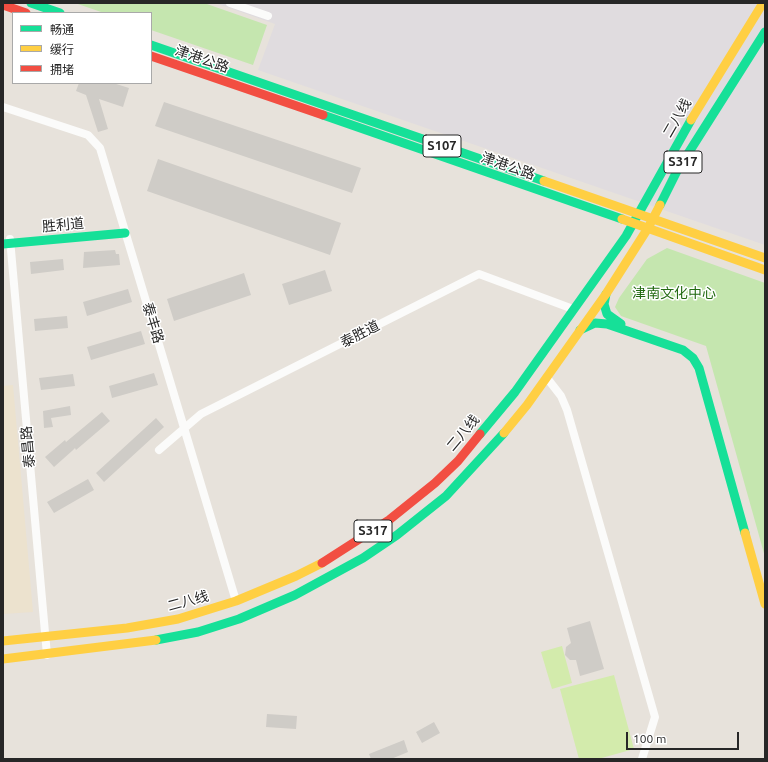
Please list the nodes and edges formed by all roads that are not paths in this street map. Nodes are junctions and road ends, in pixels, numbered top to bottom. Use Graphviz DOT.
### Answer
graph roads {
  1 [pos="31,3"];
  2 [pos="230,3"];
  3 [pos="763,3"];
  4 [pos="3,5"];
  5 [pos="23,12"];
  6 [pos="57,12"];
  7 [pos="268,16"];
  8 [pos="765,32"];
  9 [pos="152,45"];
  10 [pos="152,56"];
  11 [pos="3,107"];
  12 [pos="639,215"];
  13 [pos="637,224"];
  14 [pos="651,224"];
  15 [pos="124,230"];
  16 [pos="674,238"];
  17 [pos="7,242"];
  18 [pos="765,258"];
  19 [pos="765,270"];
  20 [pos="606,294"];
  21 [pos="573,309"];
  22 [pos="580,331"];
  23 [pos="547,378"];
  24 [pos="183,428"];
  25 [pos="159,450"];
  26 [pos="765,585"];
  27 [pos="236,601"];
  28 [pos="765,604"];
  29 [pos="45,638"];
  30 [pos="3,641"];
  31 [pos="47,655"];
  32 [pos="3,659"];
  33 [pos="642,759"];
  1 -- 6 [label="main road"];
  2 -- 7 [label="street"];
  3 -- 12 [label="main road, 二八线 / S317"];
  4 -- 5 [label="main road"];
  8 -- 14 [label="main road, 二八线 / S317"];
  9 -- 12 [label="main road, 津港公路 / S107"];
  10 -- 13 [label="main road, 津港公路 / S107"];
  11 -- 15 [label="street, 泰丰路"];
  12 -- 13 [label="main road, 二八线 / S317"];
  12 -- 14 [label="main road, 津港公路 / S107"];
  13 -- 14 [label="main road, 津港公路 / S107"];
  13 -- 21 [label="main road, 二八线 / S317"];
  14 -- 16 [label="main road, 津港公路 / S107"];
  14 -- 18 [label="main road"];
  14 -- 20 [label="main road, 二八线 / S317"];
  15 -- 17 [label="main road, 胜利道"];
  15 -- 24 [label="street, 泰丰路"];
  16 -- 19 [label="main road, 津港公路 / S107"];
  16 -- 20 [label="main road"];
  17 -- 29 [label="street, 泰昌路"];
  20 -- 22 [label="main road, 二八线 / S317"];
  20 -- 26 [label="main road"];
  21 -- 24 [label="street, 泰胜道"];
  21 -- 27 [label="main road, 二八线 / S317"];
  22 -- 23 [label="main road, 二八线 / S317"];
  22 -- 28 [label="main road"];
  23 -- 31 [label="main road, 二八线 / S317"];
  23 -- 33 [label="street"];
  24 -- 25 [label="street, 泰胜道"];
  24 -- 27 [label="street, 泰丰路"];
  27 -- 29 [label="main road, 二八线 / S317"];
  29 -- 30 [label="main road, 二八线 / S317"];
  29 -- 31 [label="street, 泰昌路"];
  31 -- 32 [label="main road, 二八线 / S317"];
}
